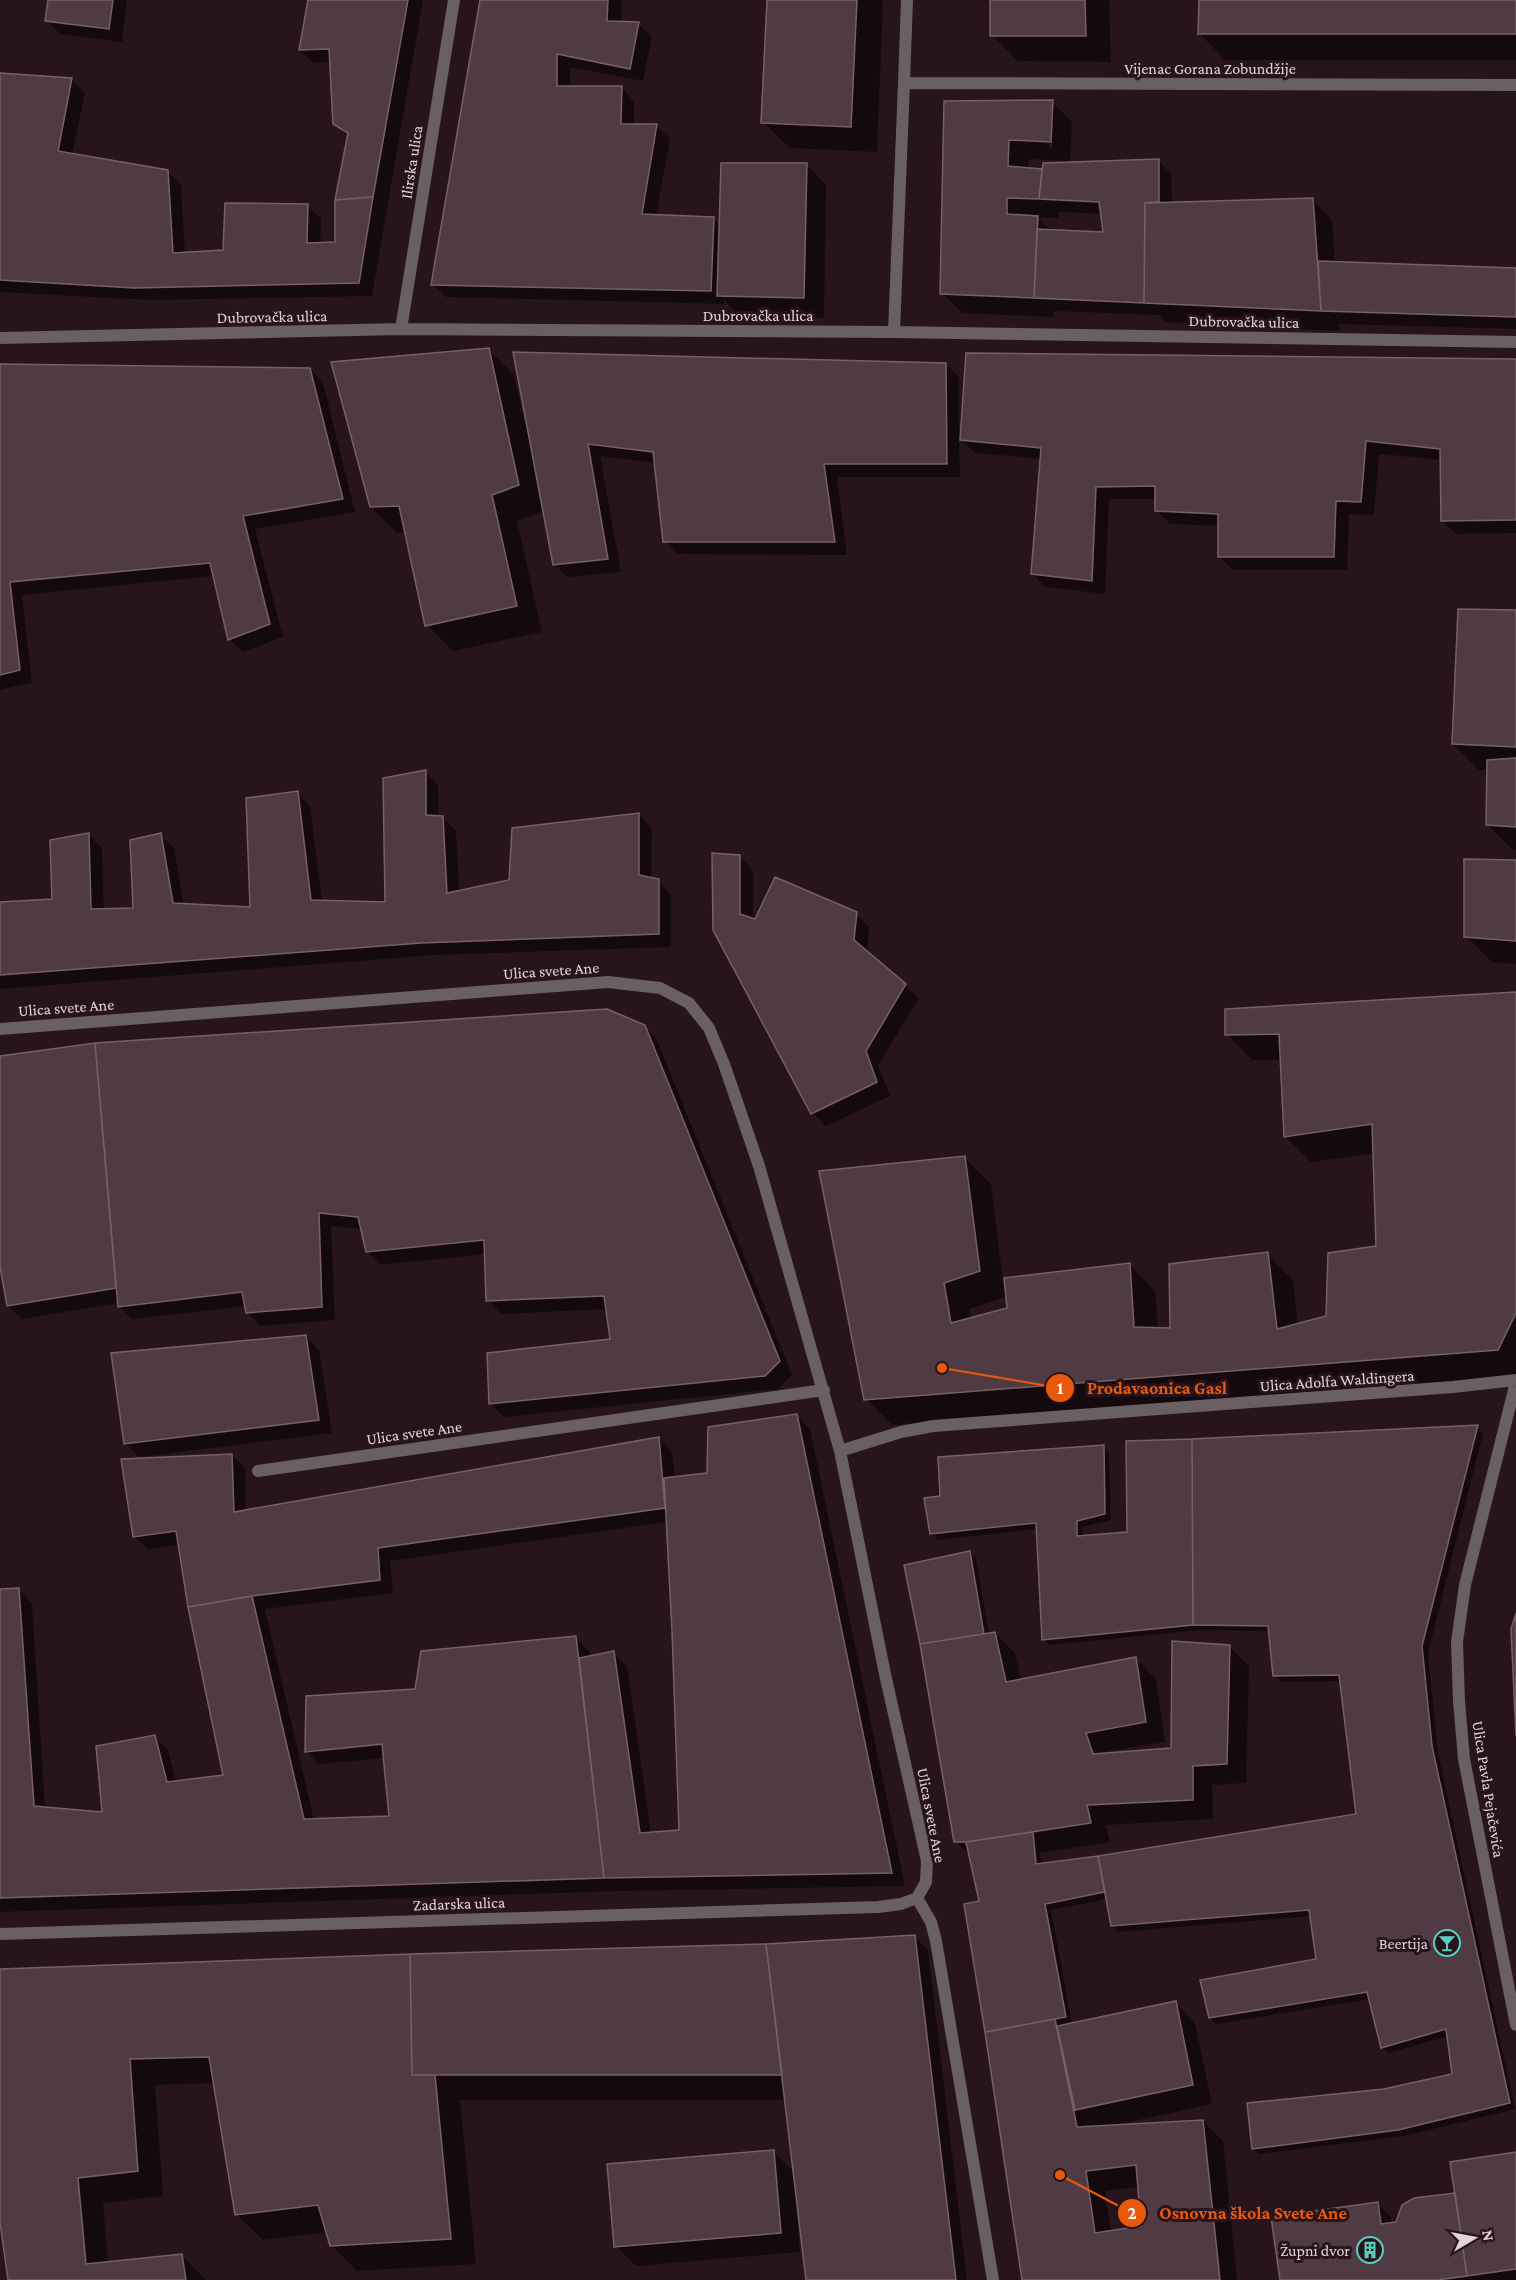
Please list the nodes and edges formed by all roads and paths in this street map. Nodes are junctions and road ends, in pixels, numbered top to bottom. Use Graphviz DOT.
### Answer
graph roads {
  1 [pos="454,0"];
  2 [pos="907,0"];
  3 [pos="904,83"];
  4 [pos="1516,85"];
  5 [pos="401,329"];
  6 [pos="894,332"];
  7 [pos="0,338"];
  8 [pos="1516,342"];
  9 [pos="0,1029"];
  10 [pos="1516,1381"];
  11 [pos="824,1390"];
  12 [pos="840,1450"];
  13 [pos="258,1471"];
  14 [pos="917,1898"];
  15 [pos="0,1934"];
  16 [pos="1516,2025"];
  17 [pos="993,2280"];
  1 -- 5 [label="street, Ilirska ulica"];
  2 -- 3 [label="street"];
  3 -- 4 [label="street, Vijenac Gorana Zobundžije"];
  3 -- 6 [label="street"];
  5 -- 6 [label="street, Dubrovačka ulica"];
  5 -- 7 [label="street, Dubrovačka ulica"];
  6 -- 8 [label="street, Dubrovačka ulica"];
  9 -- 11 [label="street, Ulica svete Ane"];
  10 -- 12 [label="street, Ulica Adolfa Waldingera"];
  10 -- 16 [label="street, Ulica Pavla Pejačevića"];
  11 -- 12 [label="street, Ulica svete Ane"];
  11 -- 13 [label="street, Ulica svete Ane"];
  12 -- 14 [label="street, Ulica svete Ane"];
  14 -- 15 [label="street, Zadarska ulica"];
  14 -- 17 [label="street"];
}
